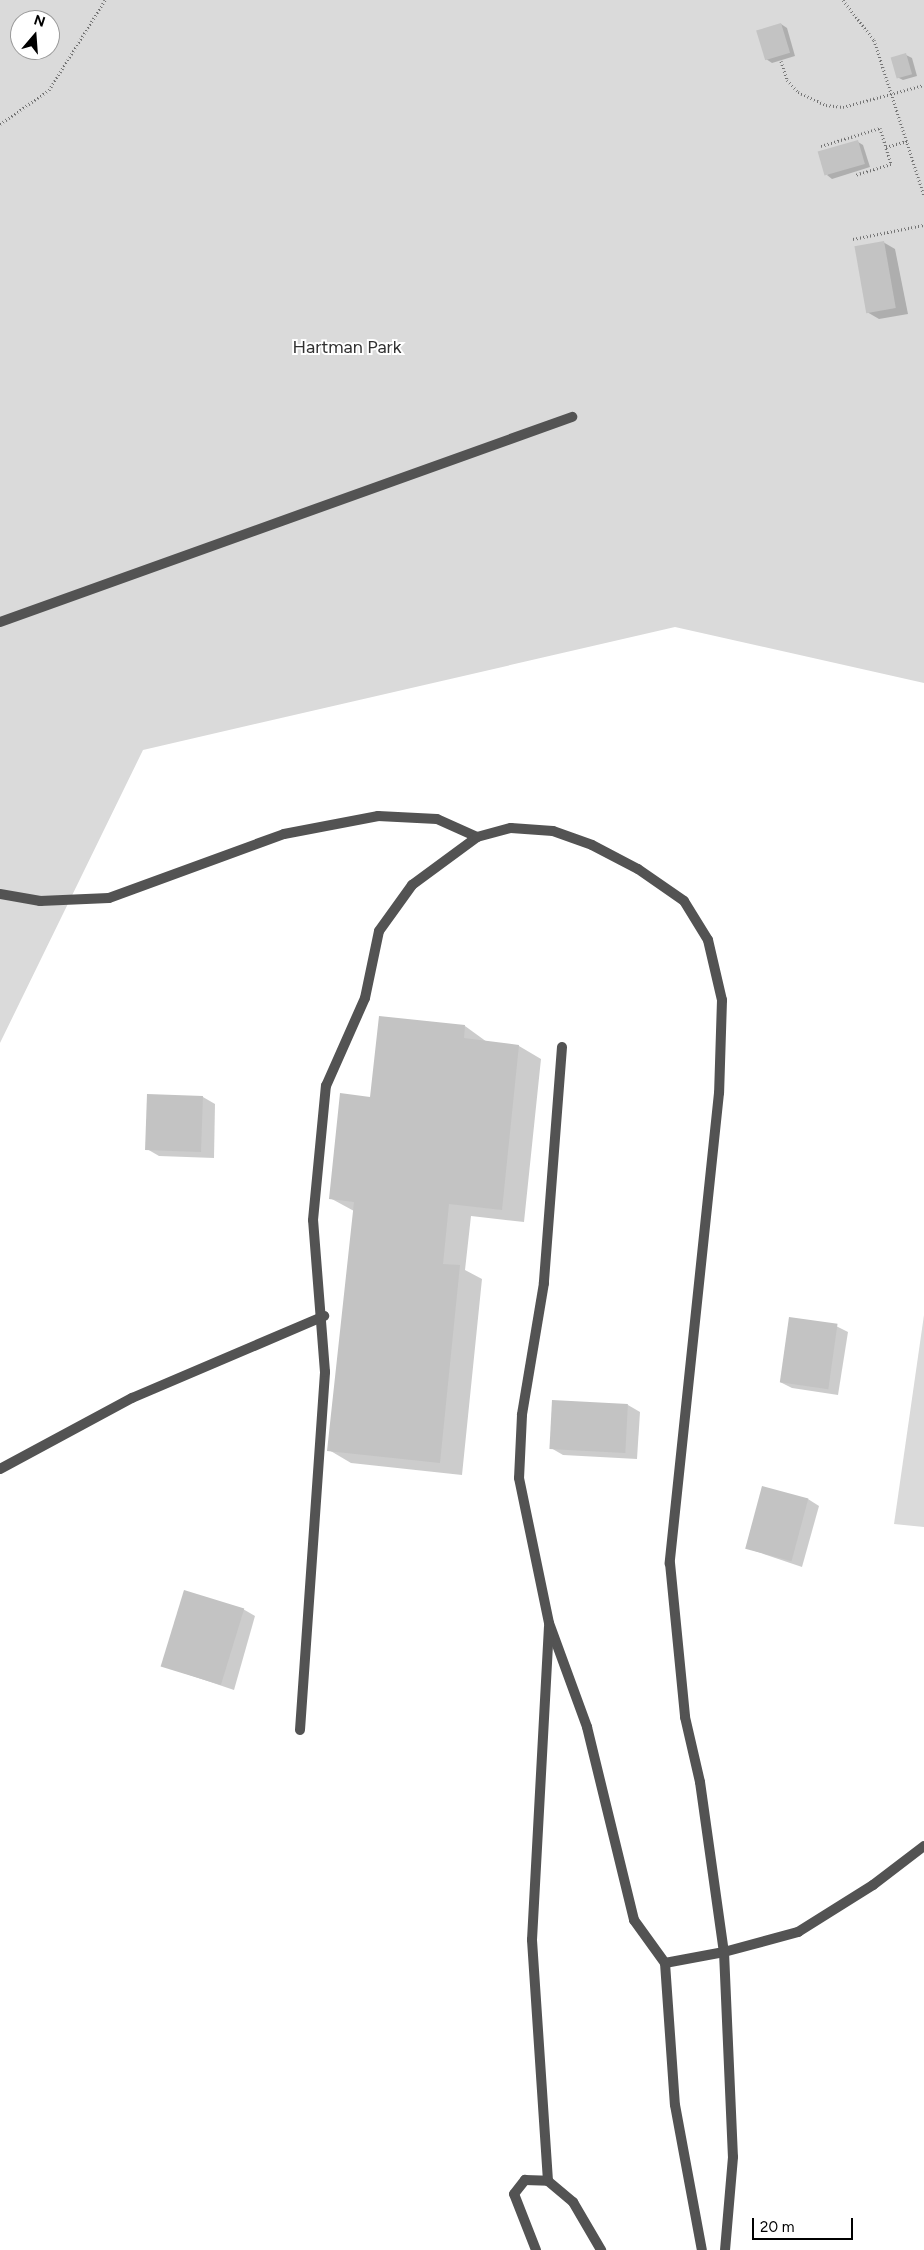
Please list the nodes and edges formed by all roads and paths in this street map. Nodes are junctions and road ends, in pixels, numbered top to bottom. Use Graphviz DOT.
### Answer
graph roads {
  1 [pos="105,0"];
  2 [pos="844,0"];
  3 [pos="781,61"];
  4 [pos="924,85"];
  5 [pos="892,94"];
  6 [pos="0,124"];
  7 [pos="907,141"];
  8 [pos="820,146"];
  9 [pos="886,147"];
  10 [pos="856,175"];
  11 [pos="924,196"];
  12 [pos="924,225"];
  13 [pos="853,239"];
  14 [pos="572,417"];
  15 [pos="0,622"];
  16 [pos="477,837"];
  17 [pos="0,894"];
  18 [pos="562,1047"];
  19 [pos="324,1316"];
  20 [pos="0,1469"];
  21 [pos="549,1623"];
  22 [pos="300,1730"];
  23 [pos="924,1846"];
  24 [pos="724,1952"];
  25 [pos="664,1963"];
  26 [pos="548,2181"];
  27 [pos="536,2250"];
  28 [pos="601,2250"];
  29 [pos="702,2250"];
  30 [pos="725,2250"];
  1 -- 6 [label="path"];
  2 -- 5 [label="path"];
  3 -- 5 [label="path"];
  4 -- 5 [label="path"];
  5 -- 7 [label="path"];
  7 -- 9 [label="path"];
  7 -- 11 [label="path"];
  8 -- 9 [label="path"];
  9 -- 10 [label="path"];
  12 -- 13 [label="path"];
  14 -- 15 [label="lane"];
  16 -- 17 [label="lane"];
  16 -- 19 [label="lane"];
  16 -- 24 [label="lane"];
  18 -- 21 [label="lane"];
  19 -- 20 [label="lane"];
  19 -- 22 [label="lane"];
  21 -- 25 [label="lane"];
  21 -- 26 [label="lane"];
  23 -- 24 [label="lane"];
  24 -- 25 [label="lane"];
  24 -- 30 [label="lane"];
  25 -- 29 [label="lane"];
  26 -- 27 [label="lane"];
  26 -- 28 [label="lane"];
}
